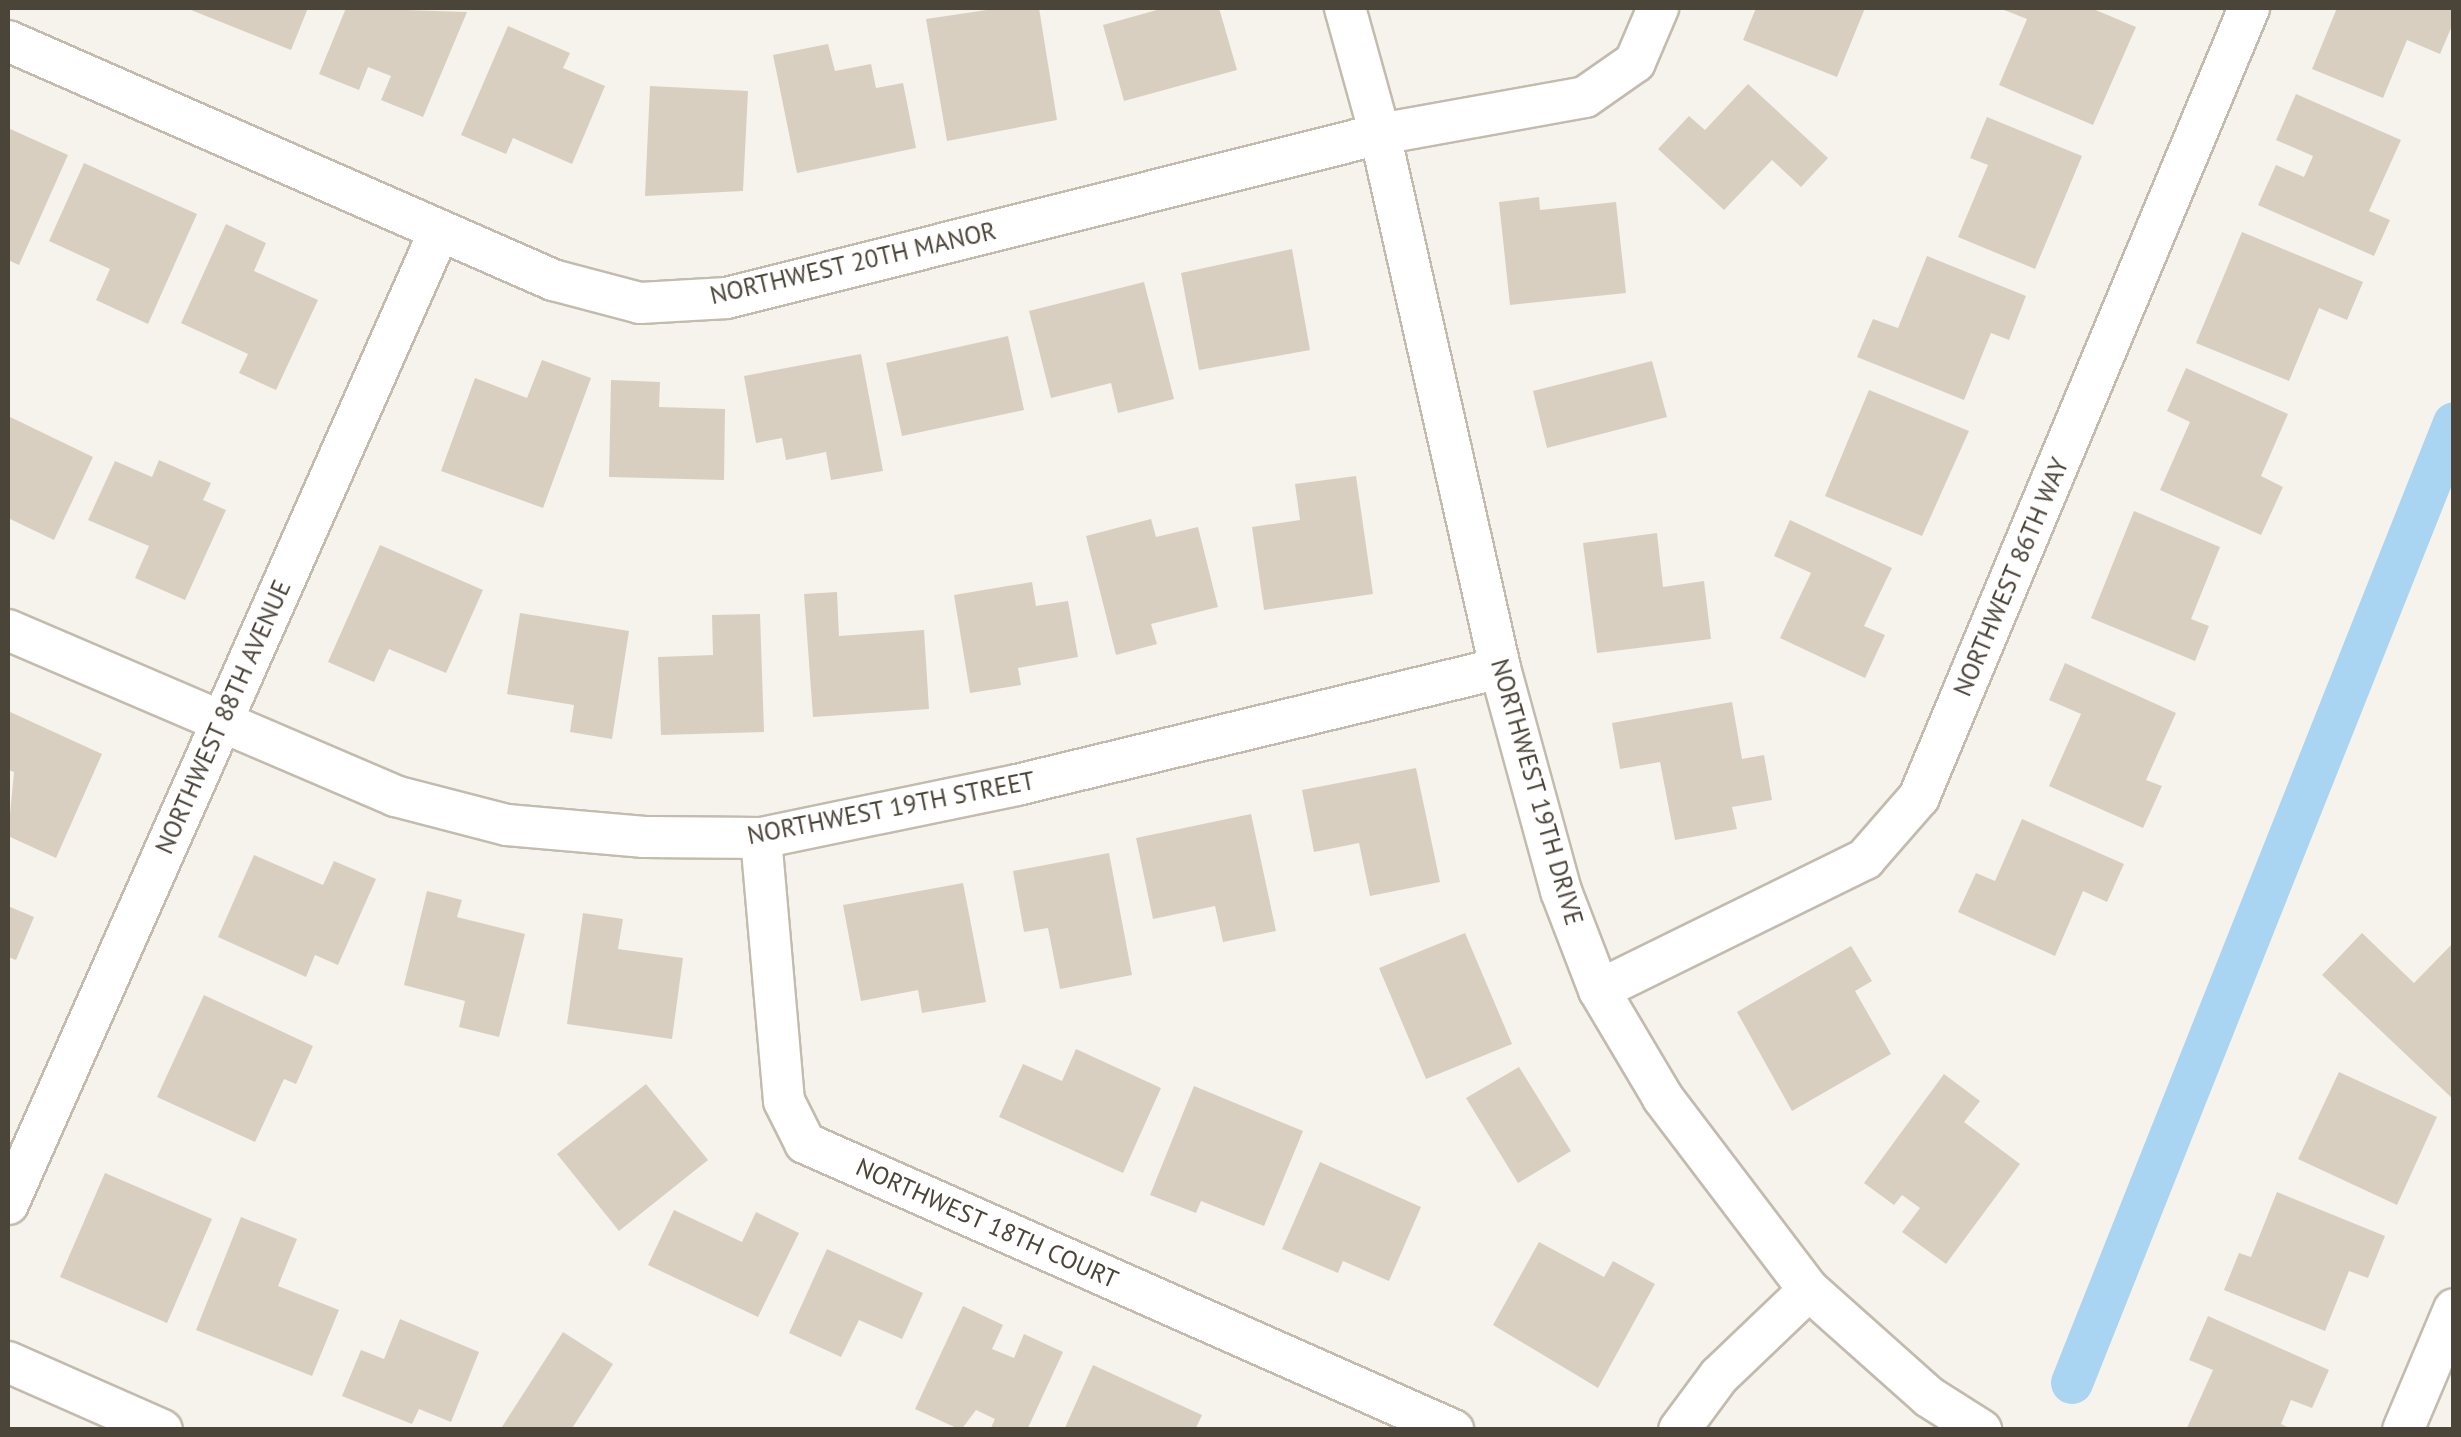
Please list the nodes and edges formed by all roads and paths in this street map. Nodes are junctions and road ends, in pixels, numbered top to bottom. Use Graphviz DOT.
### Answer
graph roads {
  1 [pos="1345,8"];
  2 [pos="1658,8"];
  3 [pos="2249,8"];
  4 [pos="8,41"];
  5 [pos="1380,134"];
  6 [pos="439,232"];
  7 [pos="8,630"];
  8 [pos="1500,668"];
  9 [pos="219,724"];
  10 [pos="761,838"];
  11 [pos="1599,990"];
  12 [pos="8,1204"];
  13 [pos="1809,1290"];
  14 [pos="2454,1308"];
  15 [pos="8,1362"];
  16 [pos="162,1430"];
  17 [pos="1453,1430"];
  18 [pos="1679,1430"];
  19 [pos="1980,1430"];
  20 [pos="2403,1430"];
  1 -- 5 [label="street, NORTHWEST 19TH DRIVE"];
  2 -- 5 [label="street, NORTHWEST 20TH MANOR"];
  3 -- 11 [label="street, NORTHWEST 86TH WAY"];
  4 -- 6 [label="street, NORTHWEST 20TH MANOR"];
  5 -- 6 [label="street, NORTHWEST 20TH MANOR"];
  5 -- 8 [label="street, NORTHWEST 19TH DRIVE"];
  6 -- 9 [label="street, NORTHWEST 88TH AVENUE"];
  7 -- 9 [label="street, NORTHWEST 19TH STREET"];
  8 -- 10 [label="street, NORTHWEST 19TH STREET"];
  8 -- 11 [label="street, NORTHWEST 19TH DRIVE"];
  9 -- 10 [label="street, NORTHWEST 19TH STREET"];
  9 -- 12 [label="street, NORTHWEST 88TH AVENUE"];
  10 -- 17 [label="street, NORTHWEST 18TH COURT"];
  11 -- 13 [label="street, NORTHWEST 19TH DRIVE"];
  13 -- 18 [label="street"];
  13 -- 19 [label="street, NORTHWEST 19TH DRIVE"];
  14 -- 20 [label="street"];
  15 -- 16 [label="street"];
}
